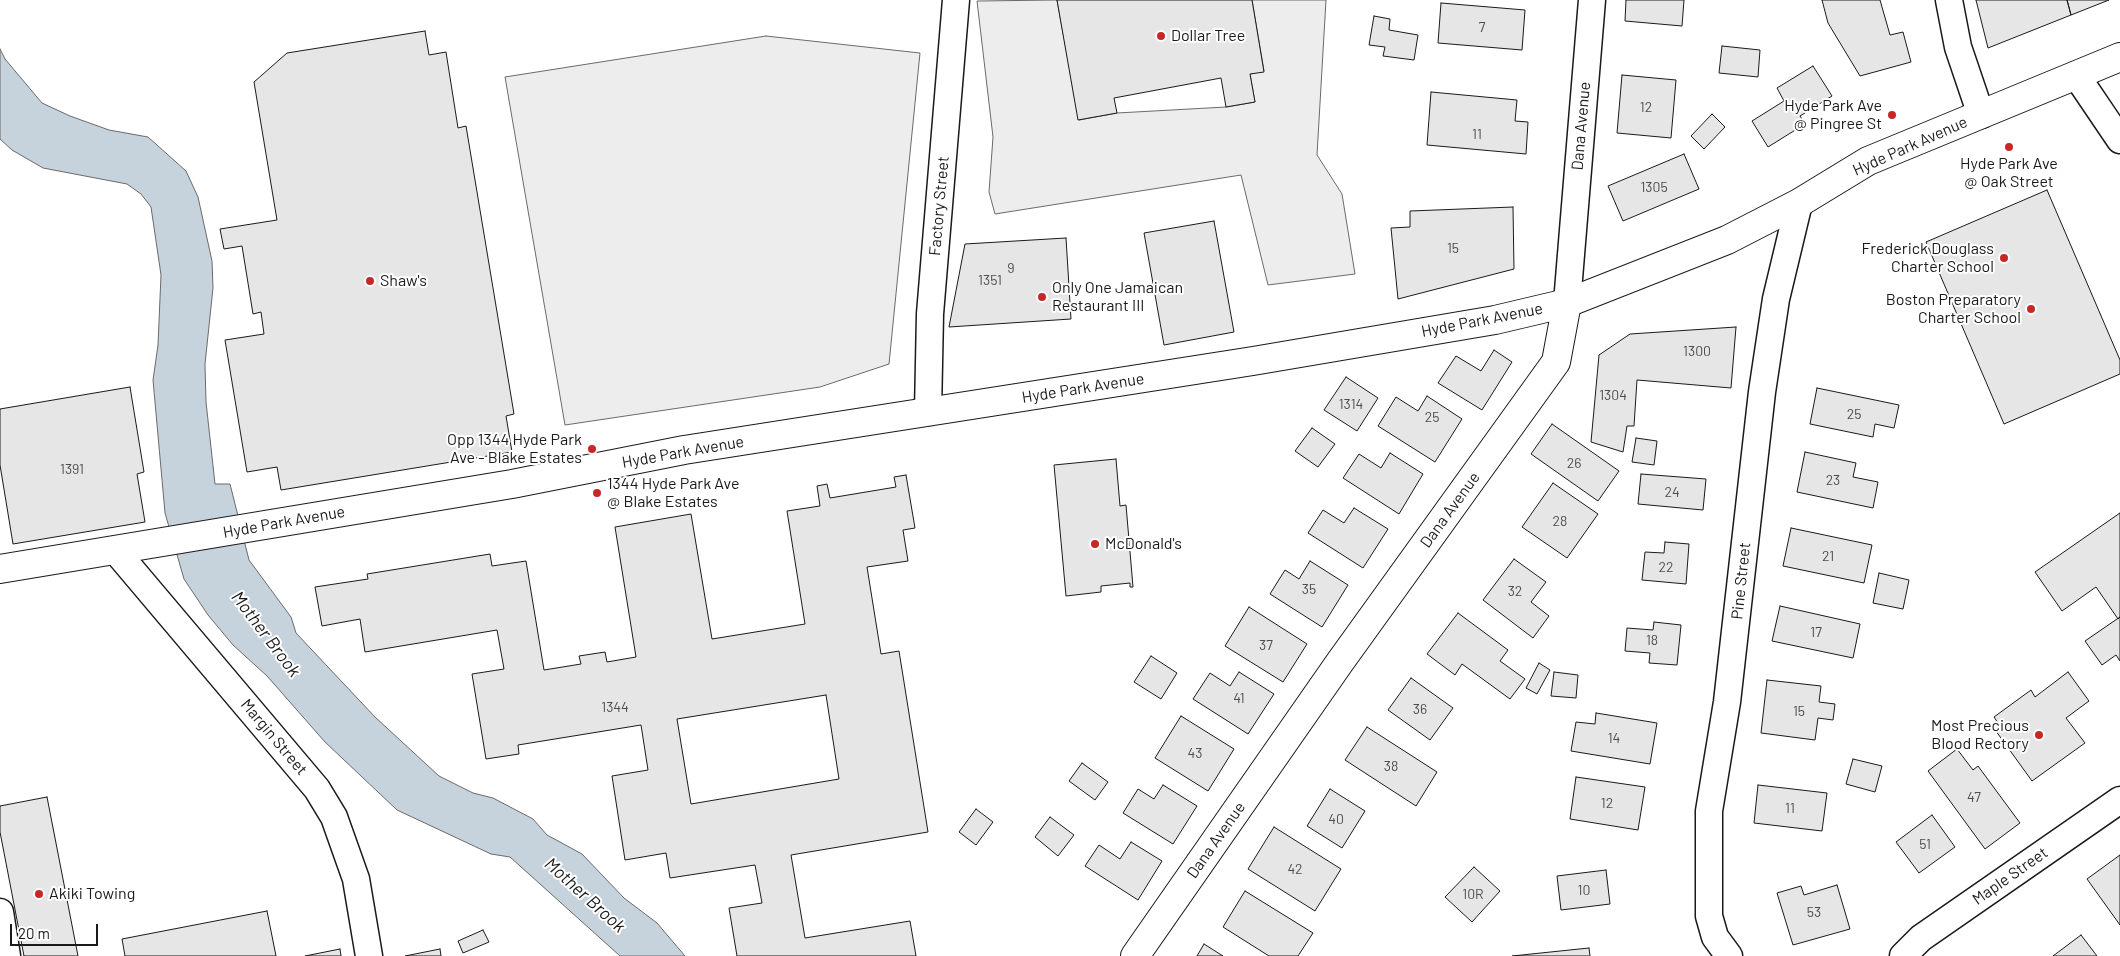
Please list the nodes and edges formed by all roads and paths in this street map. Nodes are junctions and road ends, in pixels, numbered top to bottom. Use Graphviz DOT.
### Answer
graph roads {
  1 [pos="956,0"];
  2 [pos="1592,0"];
  3 [pos="1949,0"];
  4 [pos="2120,57"];
  5 [pos="2076,75"];
  6 [pos="1981,115"];
  7 [pos="2120,140"];
  8 [pos="1799,203"];
  9 [pos="1567,303"];
  10 [pos="928,412"];
  11 [pos="115,550"];
  12 [pos="0,568"];
  13 [pos="2120,800"];
  14 [pos="0,912"];
  15 [pos="7,956"];
  16 [pos="369,956"];
  17 [pos="1135,956"];
  18 [pos="1729,956"];
  19 [pos="1903,956"];
  1 -- 10 [label="street, Factory Street"];
  2 -- 9 [label="street, Dana Avenue"];
  3 -- 6 [label="street"];
  4 -- 5 [label="main road, Hyde Park Avenue"];
  5 -- 6 [label="main road, Hyde Park Avenue"];
  5 -- 7 [label="street"];
  6 -- 8 [label="main road, Hyde Park Avenue"];
  8 -- 9 [label="main road, Hyde Park Avenue"];
  8 -- 18 [label="street, Pine Street"];
  9 -- 10 [label="main road, Hyde Park Avenue"];
  9 -- 17 [label="main road, Dana Avenue"];
  10 -- 11 [label="main road, Hyde Park Avenue"];
  11 -- 12 [label="main road, Hyde Park Avenue"];
  11 -- 16 [label="street, Margin Street"];
  13 -- 19 [label="street, Maple Street"];
  14 -- 15 [label="street"];
}
